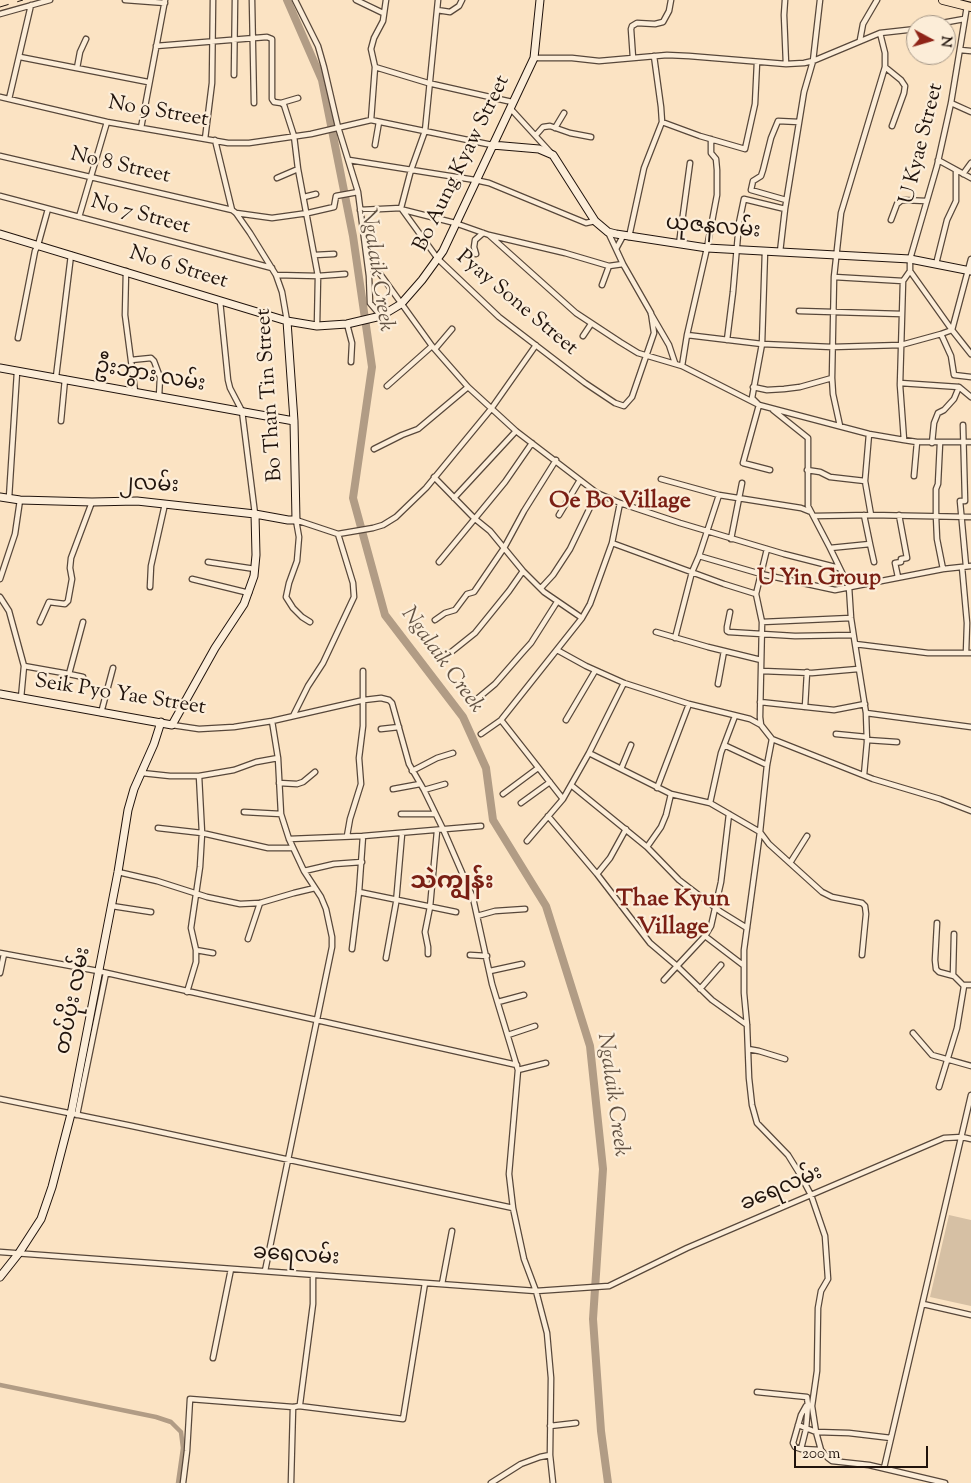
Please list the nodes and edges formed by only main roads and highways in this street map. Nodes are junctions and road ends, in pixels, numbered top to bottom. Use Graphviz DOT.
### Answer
graph roads {
  1 [pos="944,0"];
  2 [pos="969,6"];
  1 -- 2 [label="main road"];
}
